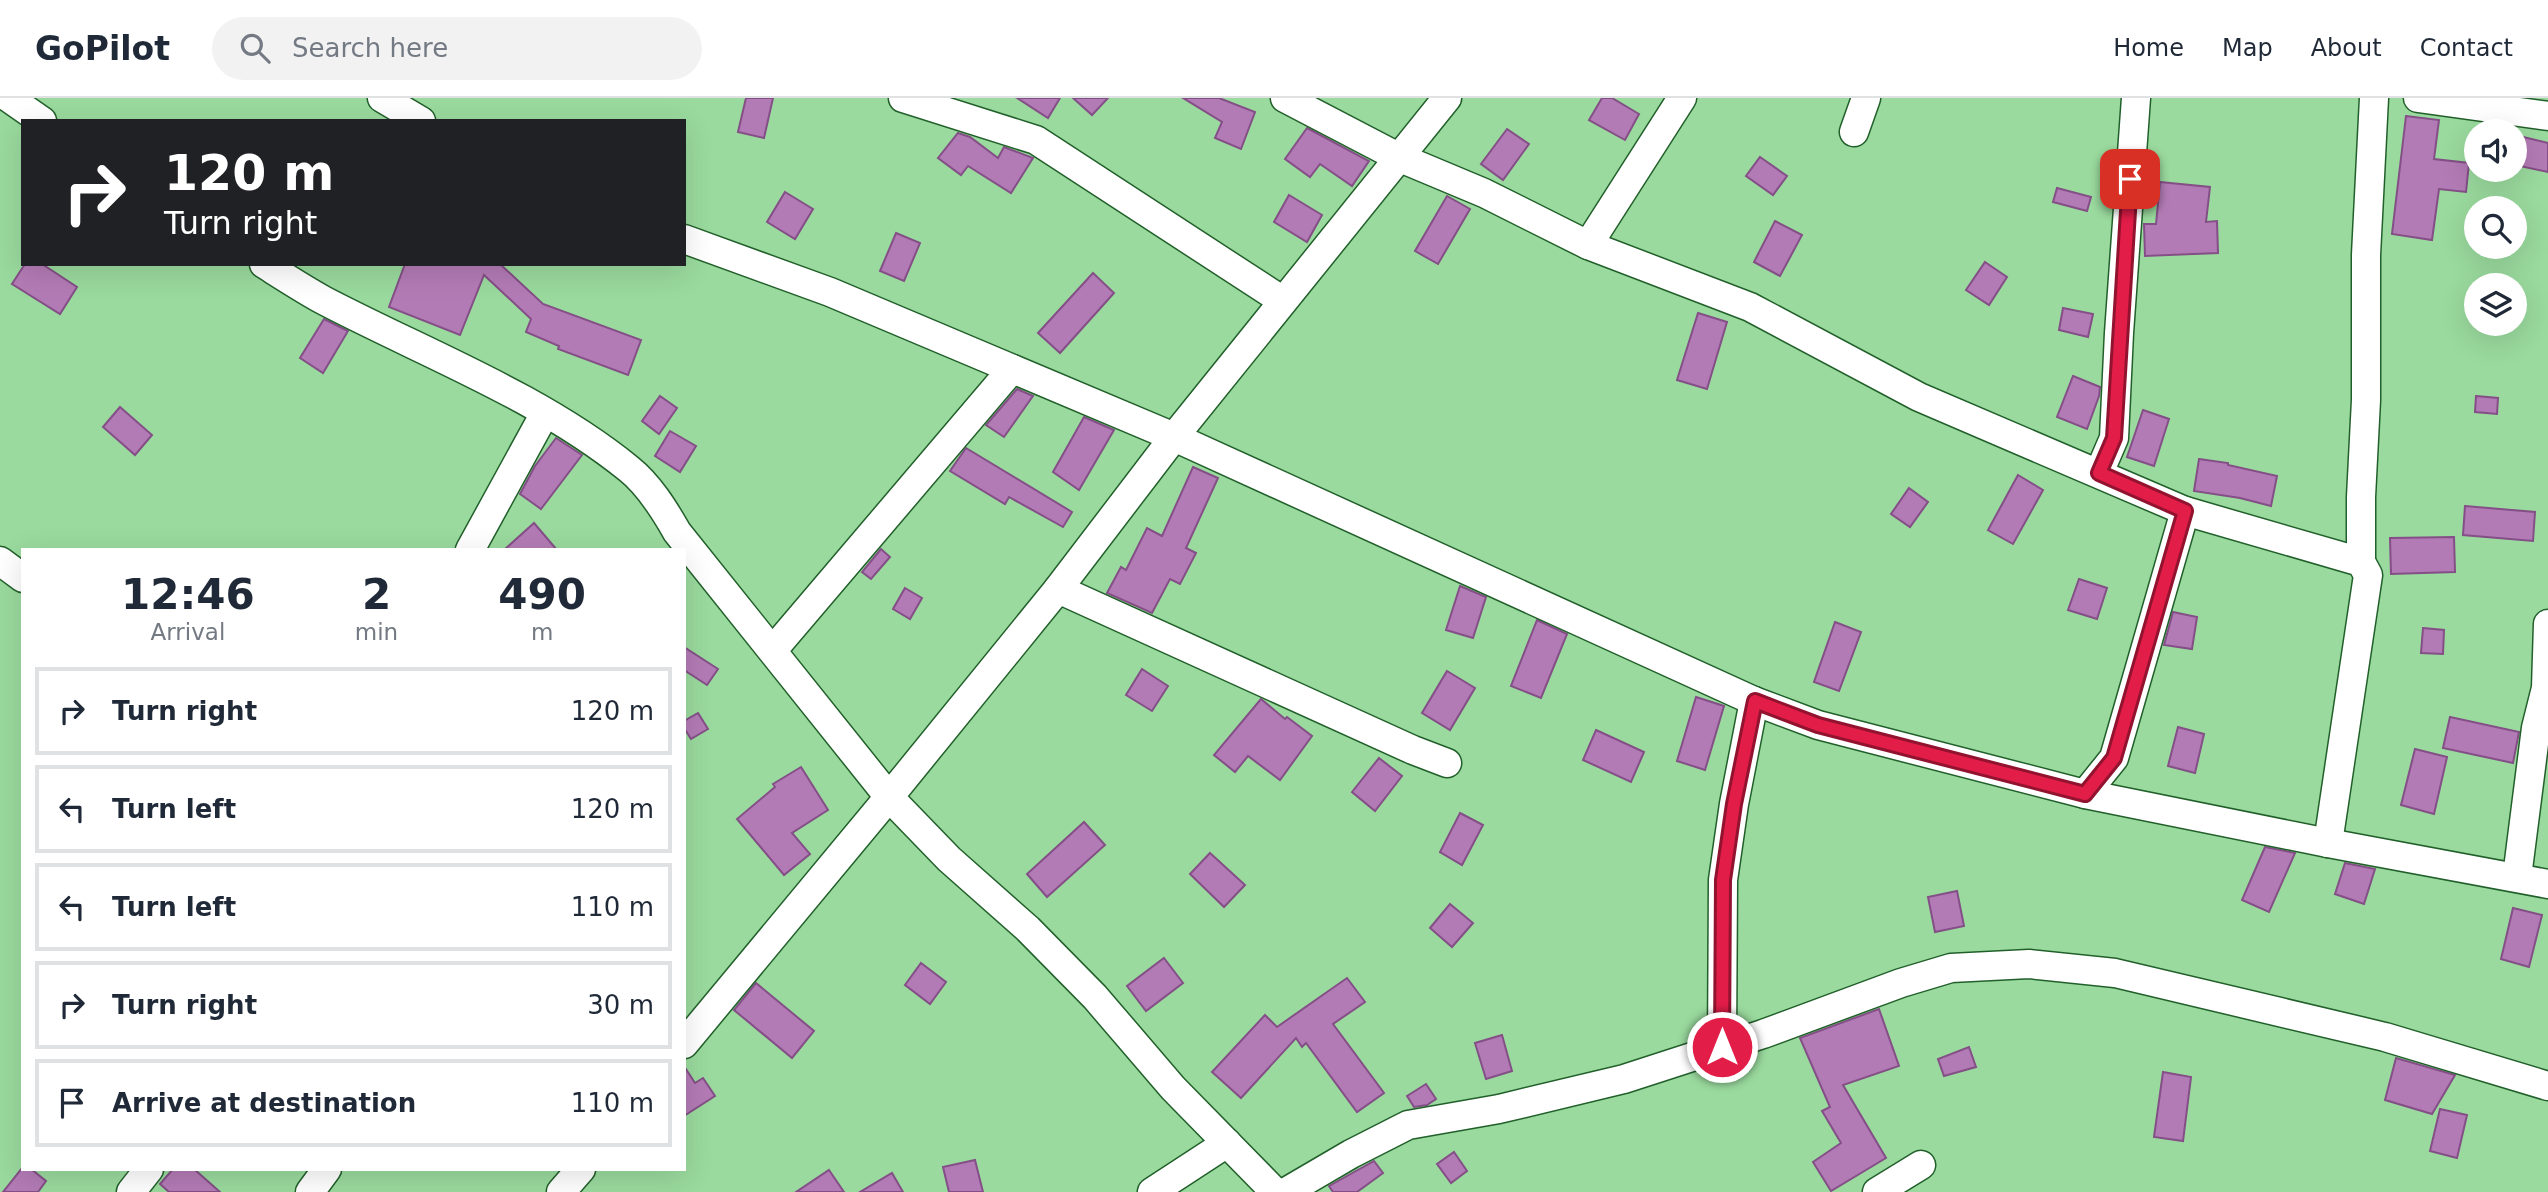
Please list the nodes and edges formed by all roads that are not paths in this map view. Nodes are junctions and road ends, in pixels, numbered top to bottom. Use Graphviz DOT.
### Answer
graph roads {
  1 [pos="9,98"];
  2 [pos="382,98"];
  3 [pos="903,98"];
  4 [pos="1285,98"];
  5 [pos="1447,98"];
  6 [pos="1682,98"];
  7 [pos="1867,98"];
  8 [pos="2136,98"];
  9 [pos="2374,98"];
  10 [pos="2418,98"];
  11 [pos="2548,116"];
  12 [pos="39,119"];
  13 [pos="418,119"];
  14 [pos="1854,132"];
  15 [pos="1398,157"];
  16 [pos="686,240"];
  17 [pos="1588,245"];
  18 [pos="267,266"];
  19 [pos="1283,301"];
  20 [pos="1012,369"];
  21 [pos="545,413"];
  22 [pos="1174,437"];
  23 [pos="2099,473"];
  24 [pos="2185,511"];
  25 [pos="673,541"];
  26 [pos="471,548"];
  27 [pos="686,555"];
  28 [pos="0,561"];
  29 [pos="2361,562"];
  30 [pos="21,577"];
  31 [pos="1058,589"];
  32 [pos="2548,624"];
  33 [pos="773,650"];
  34 [pos="1755,701"];
  35 [pos="1447,763"];
  36 [pos="2085,794"];
  37 [pos="889,797"];
  38 [pos="2328,842"];
  39 [pos="2517,877"];
  40 [pos="2548,884"];
  41 [pos="686,1042"];
  42 [pos="1722,1047"];
  43 [pos="2548,1086"];
  44 [pos="1227,1143"];
  45 [pos="1921,1165"];
  46 [pos="147,1171"];
  47 [pos="326,1171"];
  48 [pos="579,1171"];
  49 [pos="131,1192"];
  50 [pos="310,1192"];
  51 [pos="561,1192"];
  52 [pos="1152,1192"];
  53 [pos="1275,1192"];
  54 [pos="1286,1192"];
  55 [pos="1877,1192"];
  1 -- 12 [label="street"];
  2 -- 13 [label="street"];
  3 -- 19 [label="street"];
  4 -- 15 [label="street"];
  5 -- 15 [label="street"];
  6 -- 17 [label="street"];
  7 -- 14 [label="street"];
  8 -- 23 [label="street"];
  9 -- 29 [label="street"];
  10 -- 11 [label="street"];
  15 -- 17 [label="street"];
  15 -- 19 [label="street"];
  16 -- 20 [label="street"];
  17 -- 23 [label="street"];
  18 -- 21 [label="street"];
  19 -- 22 [label="street"];
  20 -- 22 [label="street"];
  20 -- 33 [label="street"];
  21 -- 25 [label="street"];
  21 -- 26 [label="street"];
  22 -- 31 [label="street"];
  22 -- 34 [label="street"];
  23 -- 24 [label="street"];
  24 -- 29 [label="street"];
  24 -- 36 [label="street"];
  27 -- 33 [label="street"];
  28 -- 30 [label="street"];
  29 -- 38 [label="street"];
  31 -- 35 [label="street"];
  31 -- 37 [label="street"];
  32 -- 39 [label="street"];
  33 -- 37 [label="street"];
  34 -- 36 [label="street"];
  34 -- 42 [label="street"];
  36 -- 38 [label="street"];
  37 -- 41 [label="street"];
  37 -- 44 [label="street"];
  38 -- 39 [label="street"];
  39 -- 40 [label="street"];
  42 -- 43 [label="street"];
  42 -- 54 [label="street"];
  44 -- 52 [label="street"];
  44 -- 53 [label="street"];
  45 -- 55 [label="street"];
  46 -- 49 [label="street"];
  47 -- 50 [label="street"];
  48 -- 51 [label="street"];
}
